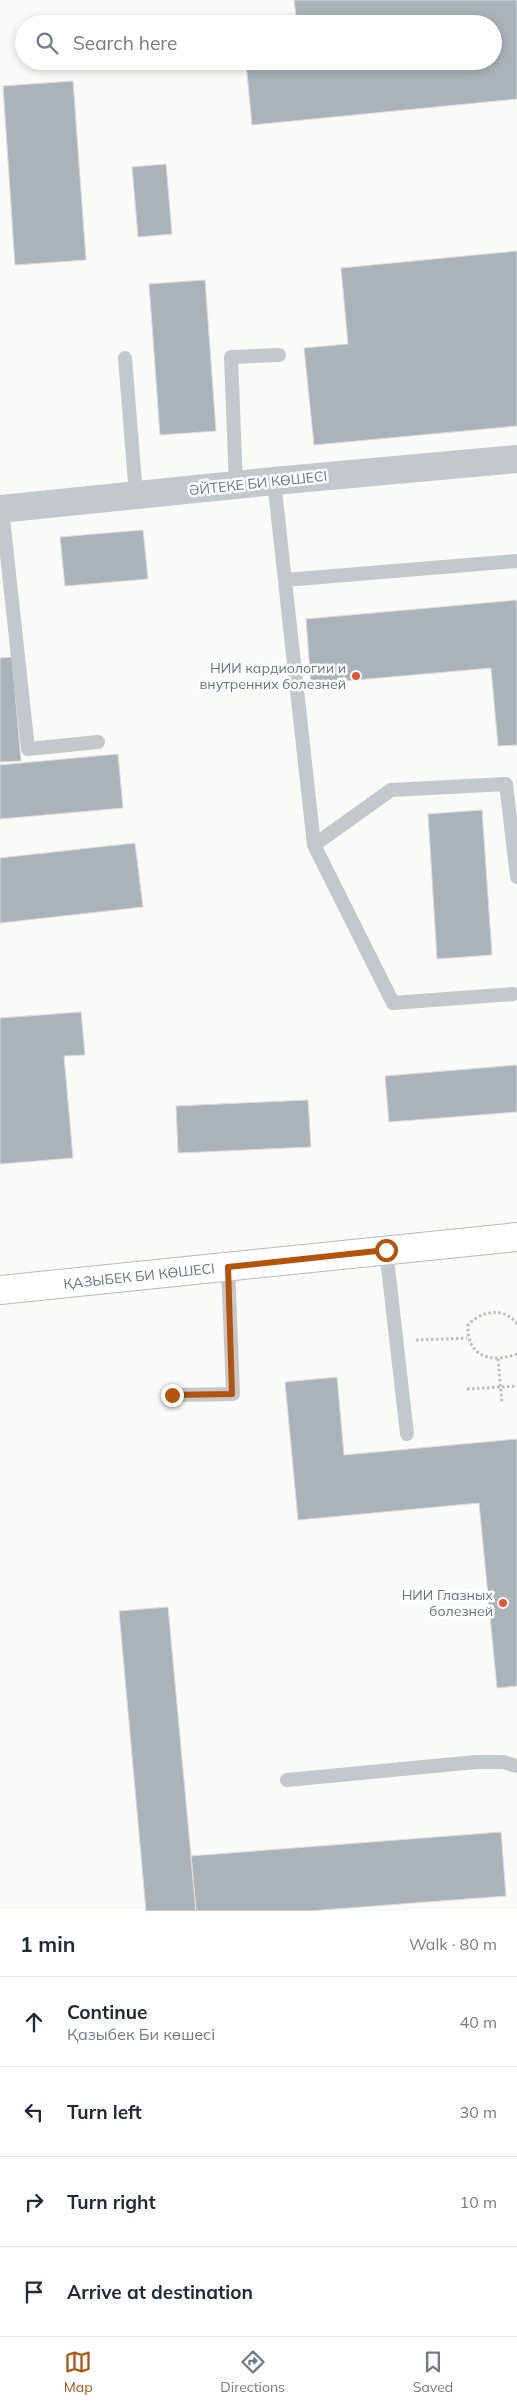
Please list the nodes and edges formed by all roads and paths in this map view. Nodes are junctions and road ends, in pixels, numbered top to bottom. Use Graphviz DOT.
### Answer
graph roads {
  1 [pos="279,355"];
  2 [pos="125,358"];
  3 [pos="517,459"];
  4 [pos="274,481"];
  5 [pos="236,485"];
  6 [pos="136,495"];
  7 [pos="1,509"];
  8 [pos="517,561"];
  9 [pos="285,580"];
  10 [pos="98,742"];
  11 [pos="314,845"];
  12 [pos="517,877"];
  13 [pos="513,994"];
  14 [pos="517,1237"];
  15 [pos="386,1250"];
  16 [pos="228,1267"];
  17 [pos="0,1290"];
  18 [pos="517,1324"];
  19 [pos="467,1338"];
  20 [pos="396,1341"];
  21 [pos="517,1354"];
  22 [pos="498,1359"];
  23 [pos="517,1386"];
  24 [pos="500,1387"];
  25 [pos="467,1388"];
  26 [pos="172,1395"];
  27 [pos="502,1404"];
  28 [pos="407,1434"];
  29 [pos="517,1766"];
  30 [pos="287,1780"];
  1 -- 5 [label="lane"];
  2 -- 6 [label="lane"];
  3 -- 4 [label="street, ӘЙТЕКЕ БИ КӨШЕСІ"];
  4 -- 5 [label="street, ӘЙТЕКЕ БИ КӨШЕСІ"];
  4 -- 9 [label="lane"];
  5 -- 6 [label="street, ӘЙТЕКЕ БИ КӨШЕСІ"];
  6 -- 7 [label="street, ӘЙТЕКЕ БИ КӨШЕСІ"];
  7 -- 10 [label="lane"];
  8 -- 9 [label="lane"];
  9 -- 11 [label="lane"];
  11 -- 12 [label="lane"];
  11 -- 13 [label="lane"];
  14 -- 15 [label="street, ҚАЗЫБЕК БИ КӨШЕСІ"];
  15 -- 16 [label="street, ҚАЗЫБЕК БИ КӨШЕСІ"];
  15 -- 20 [label="lane"];
  16 -- 17 [label="street, ҚАЗЫБЕК БИ КӨШЕСІ"];
  16 -- 26 [label="lane"];
  18 -- 19 [label="path"];
  19 -- 20 [label="path"];
  19 -- 22 [label="path"];
  20 -- 28 [label="lane"];
  21 -- 22 [label="path"];
  22 -- 24 [label="path"];
  23 -- 24 [label="path"];
  24 -- 25 [label="path"];
  24 -- 27 [label="path"];
  29 -- 30 [label="lane"];
}
